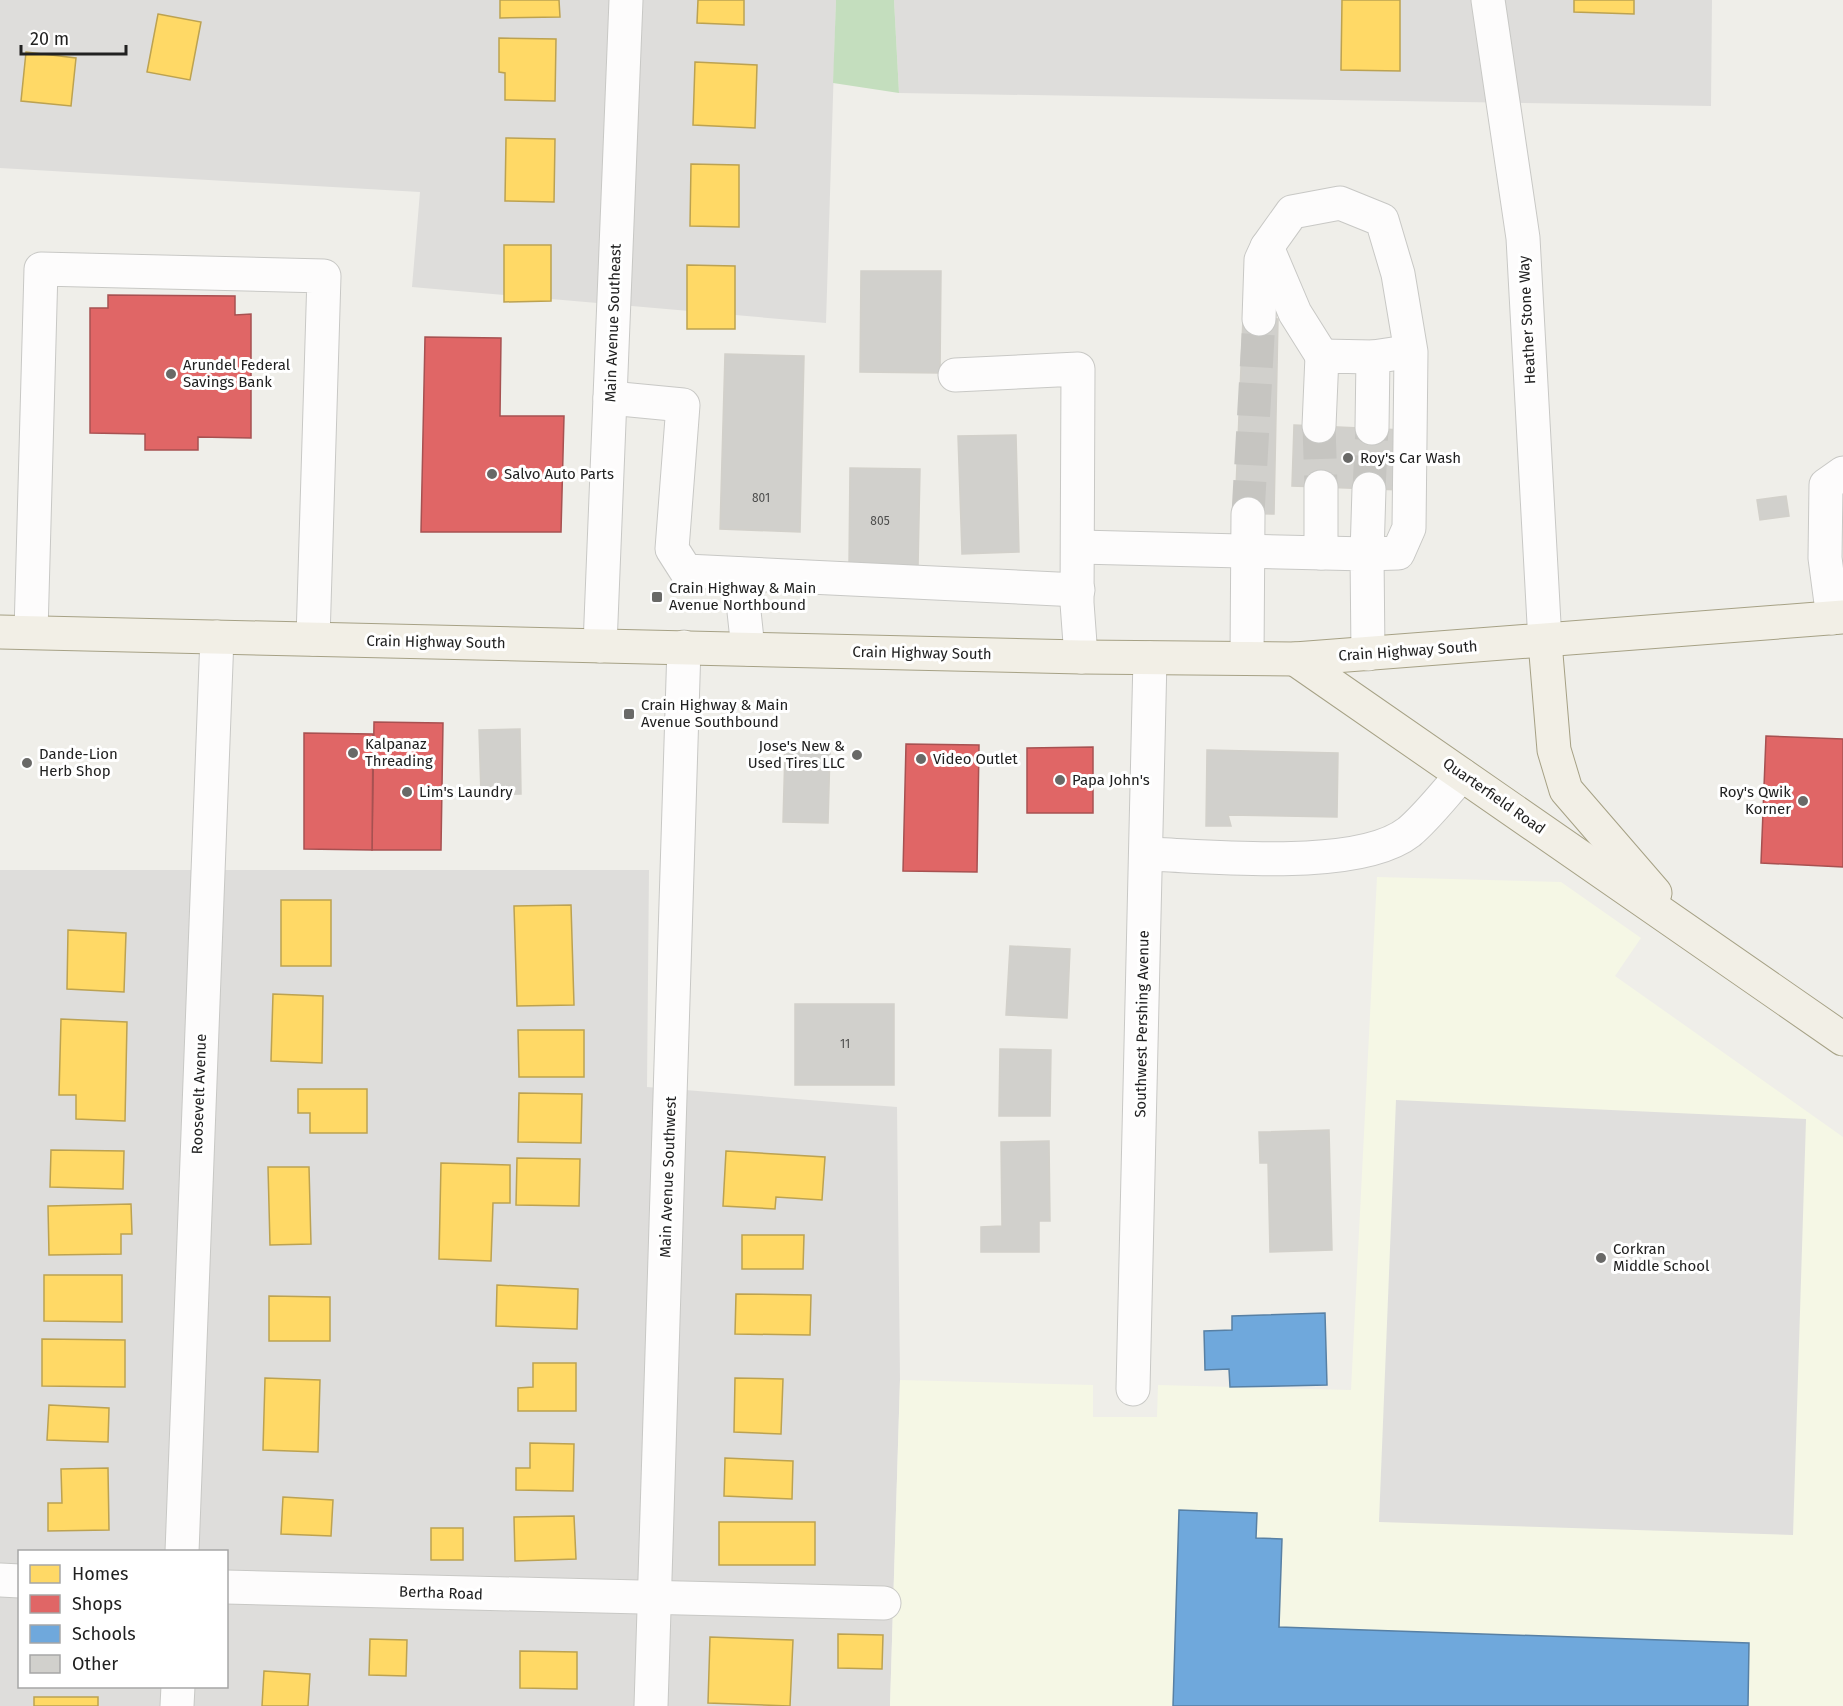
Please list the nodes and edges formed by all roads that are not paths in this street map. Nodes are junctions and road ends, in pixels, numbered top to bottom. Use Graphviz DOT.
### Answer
graph roads {
  1 [pos="626,0"];
  2 [pos="1488,0"];
  3 [pos="1267,246"];
  4 [pos="1259,319"];
  5 [pos="1412,352"];
  6 [pos="1322,356"];
  7 [pos="1373,357"];
  8 [pos="955,375"];
  9 [pos="610,398"];
  10 [pos="1319,426"];
  11 [pos="1372,428"];
  12 [pos="1843,473"];
  13 [pos="1321,487"];
  14 [pos="1370,489"];
  15 [pos="1248,514"];
  16 [pos="1079,546"];
  17 [pos="1248,552"];
  18 [pos="1321,553"];
  19 [pos="1367,554"];
  20 [pos="740,574"];
  21 [pos="1077,590"];
  22 [pos="1838,618"];
  23 [pos="15,632"];
  24 [pos="217,637"];
  25 [pos="313,639"];
  26 [pos="1545,642"];
  27 [pos="600,645"];
  28 [pos="684,647"];
  29 [pos="748,649"];
  30 [pos="1368,654"];
  31 [pos="1081,657"];
  32 [pos="1150,658"];
  33 [pos="1247,658"];
  34 [pos="1295,658"];
  35 [pos="1462,775"];
  36 [pos="1146,854"];
  37 [pos="1692,934"];
  38 [pos="1843,1039"];
  39 [pos="1134,1389"];
  40 [pos="182,1550"];
  41 [pos="0,1580"];
  42 [pos="18,1581"];
  43 [pos="228,1587"];
  44 [pos="655,1599"];
  45 [pos="884,1603"];
  46 [pos="178,1688"];
  47 [pos="177,1706"];
  48 [pos="651,1706"];
  1 -- 9 [label="street, Main Avenue Southeast"];
  2 -- 26 [label="street, Heather Stone Way"];
  3 -- 4 [label="street"];
  3 -- 5 [label="street"];
  3 -- 6 [label="street"];
  5 -- 7 [label="street"];
  5 -- 19 [label="street"];
  6 -- 7 [label="street"];
  6 -- 10 [label="street"];
  7 -- 11 [label="street"];
  8 -- 16 [label="street"];
  9 -- 20 [label="street"];
  9 -- 27 [label="street, Main Avenue Southeast"];
  12 -- 22 [label="street"];
  13 -- 18 [label="street"];
  14 -- 19 [label="street"];
  15 -- 17 [label="street"];
  16 -- 17 [label="street"];
  16 -- 21 [label="street"];
  17 -- 18 [label="street"];
  17 -- 33 [label="street"];
  18 -- 19 [label="street"];
  19 -- 30 [label="street"];
  20 -- 21 [label="street"];
  20 -- 29 [label="street"];
  21 -- 31 [label="street"];
  22 -- 26 [label="main road, Crain Highway South"];
  23 -- 24 [label="main road, Crain Highway South"];
  23 -- 25 [label="street"];
  24 -- 25 [label="main road, Crain Highway South"];
  24 -- 40 [label="street, Roosevelt Avenue"];
  25 -- 27 [label="main road, Crain Highway South"];
  26 -- 30 [label="main road, Crain Highway South"];
  26 -- 37 [label="main road, Quarterfield Road"];
  27 -- 28 [label="main road, Crain Highway South"];
  28 -- 29 [label="main road, Crain Highway South"];
  28 -- 44 [label="street, Main Avenue Southwest"];
  29 -- 31 [label="main road, Crain Highway South"];
  30 -- 34 [label="main road, Crain Highway South"];
  31 -- 32 [label="main road, Crain Highway South"];
  32 -- 33 [label="main road, Crain Highway South"];
  32 -- 36 [label="street, Southwest Pershing Avenue"];
  33 -- 34 [label="main road, Crain Highway South"];
  34 -- 35 [label="main road, Quarterfield Road"];
  35 -- 36 [label="street"];
  35 -- 37 [label="main road, Quarterfield Road"];
  36 -- 39 [label="street, Southwest Pershing Avenue"];
  37 -- 38 [label="main road, Quarterfield Road"];
  41 -- 42 [label="street"];
  43 -- 44 [label="street, Bertha Road"];
  44 -- 45 [label="street, Bertha Road"];
  44 -- 48 [label="street, Main Avenue Southwest"];
  46 -- 47 [label="street"];
}
